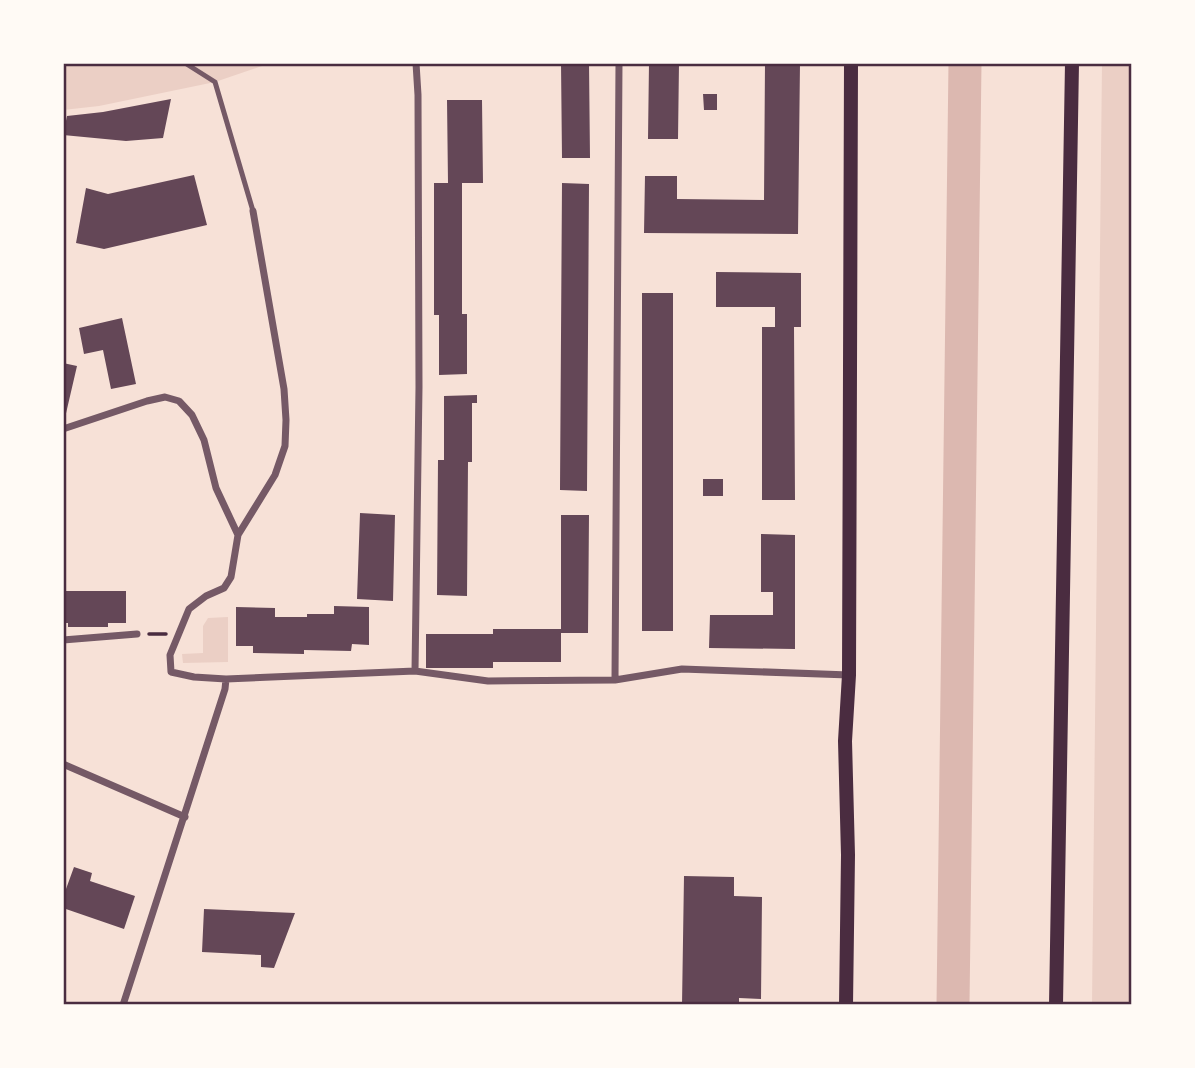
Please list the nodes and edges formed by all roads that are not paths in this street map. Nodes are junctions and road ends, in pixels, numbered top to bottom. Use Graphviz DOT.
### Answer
graph roads {
  1 [pos="185,63"];
  2 [pos="416,63"];
  3 [pos="619,63"];
  4 [pos="851,63"];
  5 [pos="1072,63"];
  6 [pos="253,211"];
  7 [pos="63,429"];
  8 [pos="238,535"];
  9 [pos="137,634"];
  10 [pos="63,640"];
  11 [pos="415,671"];
  12 [pos="849,675"];
  13 [pos="226,679"];
  14 [pos="615,680"];
  15 [pos="63,764"];
  16 [pos="185,817"];
  17 [pos="123,1005"];
  18 [pos="846,1005"];
  19 [pos="1056,1005"];
  1 -- 6 [label="lane"];
  2 -- 11 [label="street"];
  3 -- 14 [label="street"];
  4 -- 12 [label="main road"];
  5 -- 19 [label="main road"];
  6 -- 8 [label="street"];
  7 -- 8 [label="street"];
  8 -- 13 [label="street"];
  9 -- 10 [label="street"];
  11 -- 13 [label="street"];
  11 -- 14 [label="street"];
  12 -- 14 [label="street"];
  12 -- 18 [label="main road"];
  13 -- 16 [label="street"];
  15 -- 16 [label="street"];
  16 -- 17 [label="street"];
}
